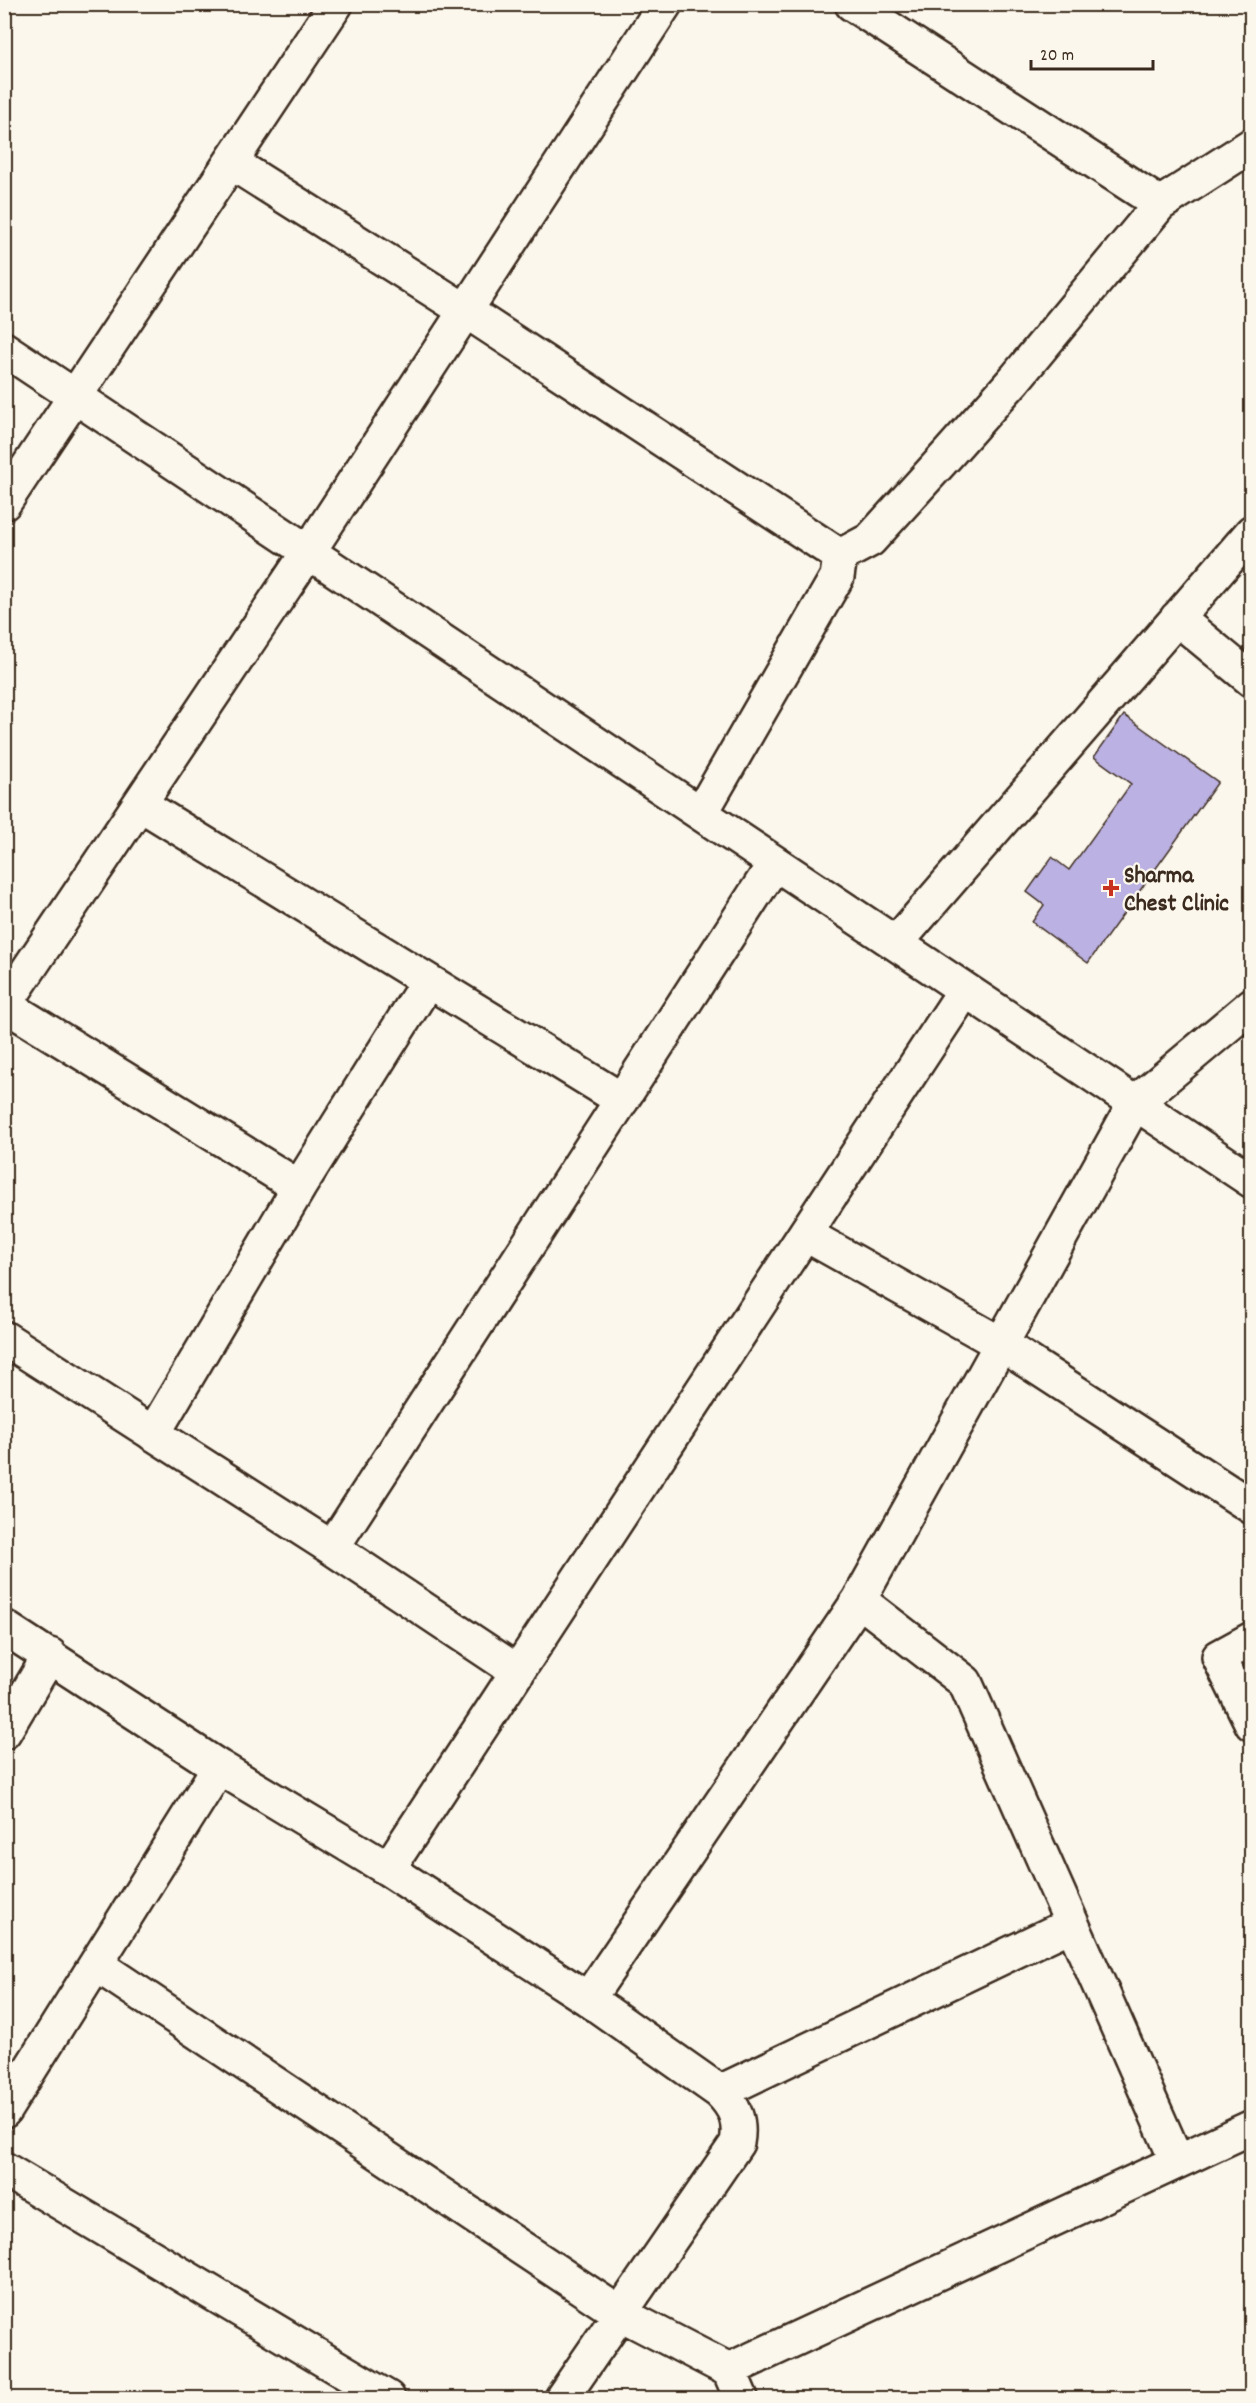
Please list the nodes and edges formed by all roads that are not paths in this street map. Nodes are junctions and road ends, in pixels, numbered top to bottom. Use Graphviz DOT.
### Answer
graph roads {
  1 [pos="336,4"];
  2 [pos="665,4"];
  3 [pos="852,4"];
  4 [pos="1251,145"];
  5 [pos="232,163"];
  6 [pos="1160,204"];
  7 [pos="466,311"];
  8 [pos="4,349"];
  9 [pos="75,394"];
  10 [pos="4,503"];
  11 [pos="1251,532"];
  12 [pos="309,551"];
  13 [pos="840,556"];
  14 [pos="1177,618"];
  15 [pos="1251,680"];
  16 [pos="140,804"];
  17 [pos="701,813"];
  18 [pos="776,863"];
  19 [pos="896,944"];
  20 [pos="428,981"];
  21 [pos="965,990"];
  22 [pos="5,1005"];
  23 [pos="1251,1005"];
  24 [pos="622,1100"];
  25 [pos="1134,1103"];
  26 [pos="1251,1181"];
  27 [pos="299,1186"];
  28 [pos="805,1234"];
  29 [pos="4,1338"];
  30 [pos="1001,1344"];
  31 [pos="153,1434"];
  32 [pos="1251,1507"];
  33 [pos="332,1548"];
  34 [pos="859,1600"];
  35 [pos="4,1627"];
  36 [pos="1251,1639"];
  37 [pos="50,1655"];
  38 [pos="519,1672"];
  39 [pos="1251,1724"];
  40 [pos="4,1732"];
  41 [pos="219,1767"];
  42 [pos="388,1869"];
  43 [pos="1072,1924"];
  44 [pos="97,1965"];
  45 [pos="588,1999"];
  46 [pos="720,2092"];
  47 [pos="4,2111"];
  48 [pos="1251,2127"];
  49 [pos="1177,2161"];
  50 [pos="4,2169"];
  51 [pos="619,2313"];
  52 [pos="735,2384"];
  53 [pos="388,2398"];
  54 [pos="562,2398"];
  1 -- 5 [label="street"];
  2 -- 7 [label="street"];
  3 -- 6 [label="street"];
  4 -- 6 [label="street"];
  5 -- 7 [label="street"];
  5 -- 9 [label="street"];
  6 -- 13 [label="street"];
  7 -- 12 [label="street"];
  7 -- 13 [label="street"];
  8 -- 9 [label="street"];
  9 -- 10 [label="street"];
  9 -- 12 [label="street"];
  11 -- 14 [label="street"];
  12 -- 16 [label="street"];
  12 -- 17 [label="street"];
  13 -- 17 [label="street"];
  14 -- 15 [label="street"];
  14 -- 19 [label="street"];
  16 -- 20 [label="street"];
  16 -- 22 [label="street"];
  17 -- 18 [label="street"];
  18 -- 19 [label="street"];
  18 -- 24 [label="street"];
  19 -- 21 [label="street"];
  20 -- 24 [label="street"];
  20 -- 27 [label="street"];
  21 -- 25 [label="street"];
  21 -- 28 [label="street"];
  22 -- 27 [label="street"];
  23 -- 25 [label="street"];
  24 -- 33 [label="street"];
  25 -- 26 [label="street"];
  25 -- 30 [label="street"];
  27 -- 31 [label="street"];
  28 -- 30 [label="street"];
  28 -- 38 [label="street"];
  29 -- 31 [label="street"];
  30 -- 32 [label="street"];
  30 -- 34 [label="street"];
  31 -- 33 [label="street"];
  33 -- 38 [label="street"];
  34 -- 43 [label="street"];
  34 -- 45 [label="street"];
  35 -- 37 [label="street"];
  36 -- 39 [label="street"];
  37 -- 40 [label="street"];
  37 -- 41 [label="street"];
  38 -- 42 [label="street"];
  41 -- 42 [label="street"];
  41 -- 44 [label="street"];
  42 -- 45 [label="street"];
  43 -- 46 [label="street"];
  43 -- 49 [label="street"];
  44 -- 47 [label="street"];
  44 -- 51 [label="street"];
  45 -- 46 [label="street"];
  46 -- 51 [label="street"];
  48 -- 49 [label="street"];
  49 -- 52 [label="street"];
  50 -- 53 [label="street"];
  51 -- 52 [label="street"];
  51 -- 54 [label="street"];
}
